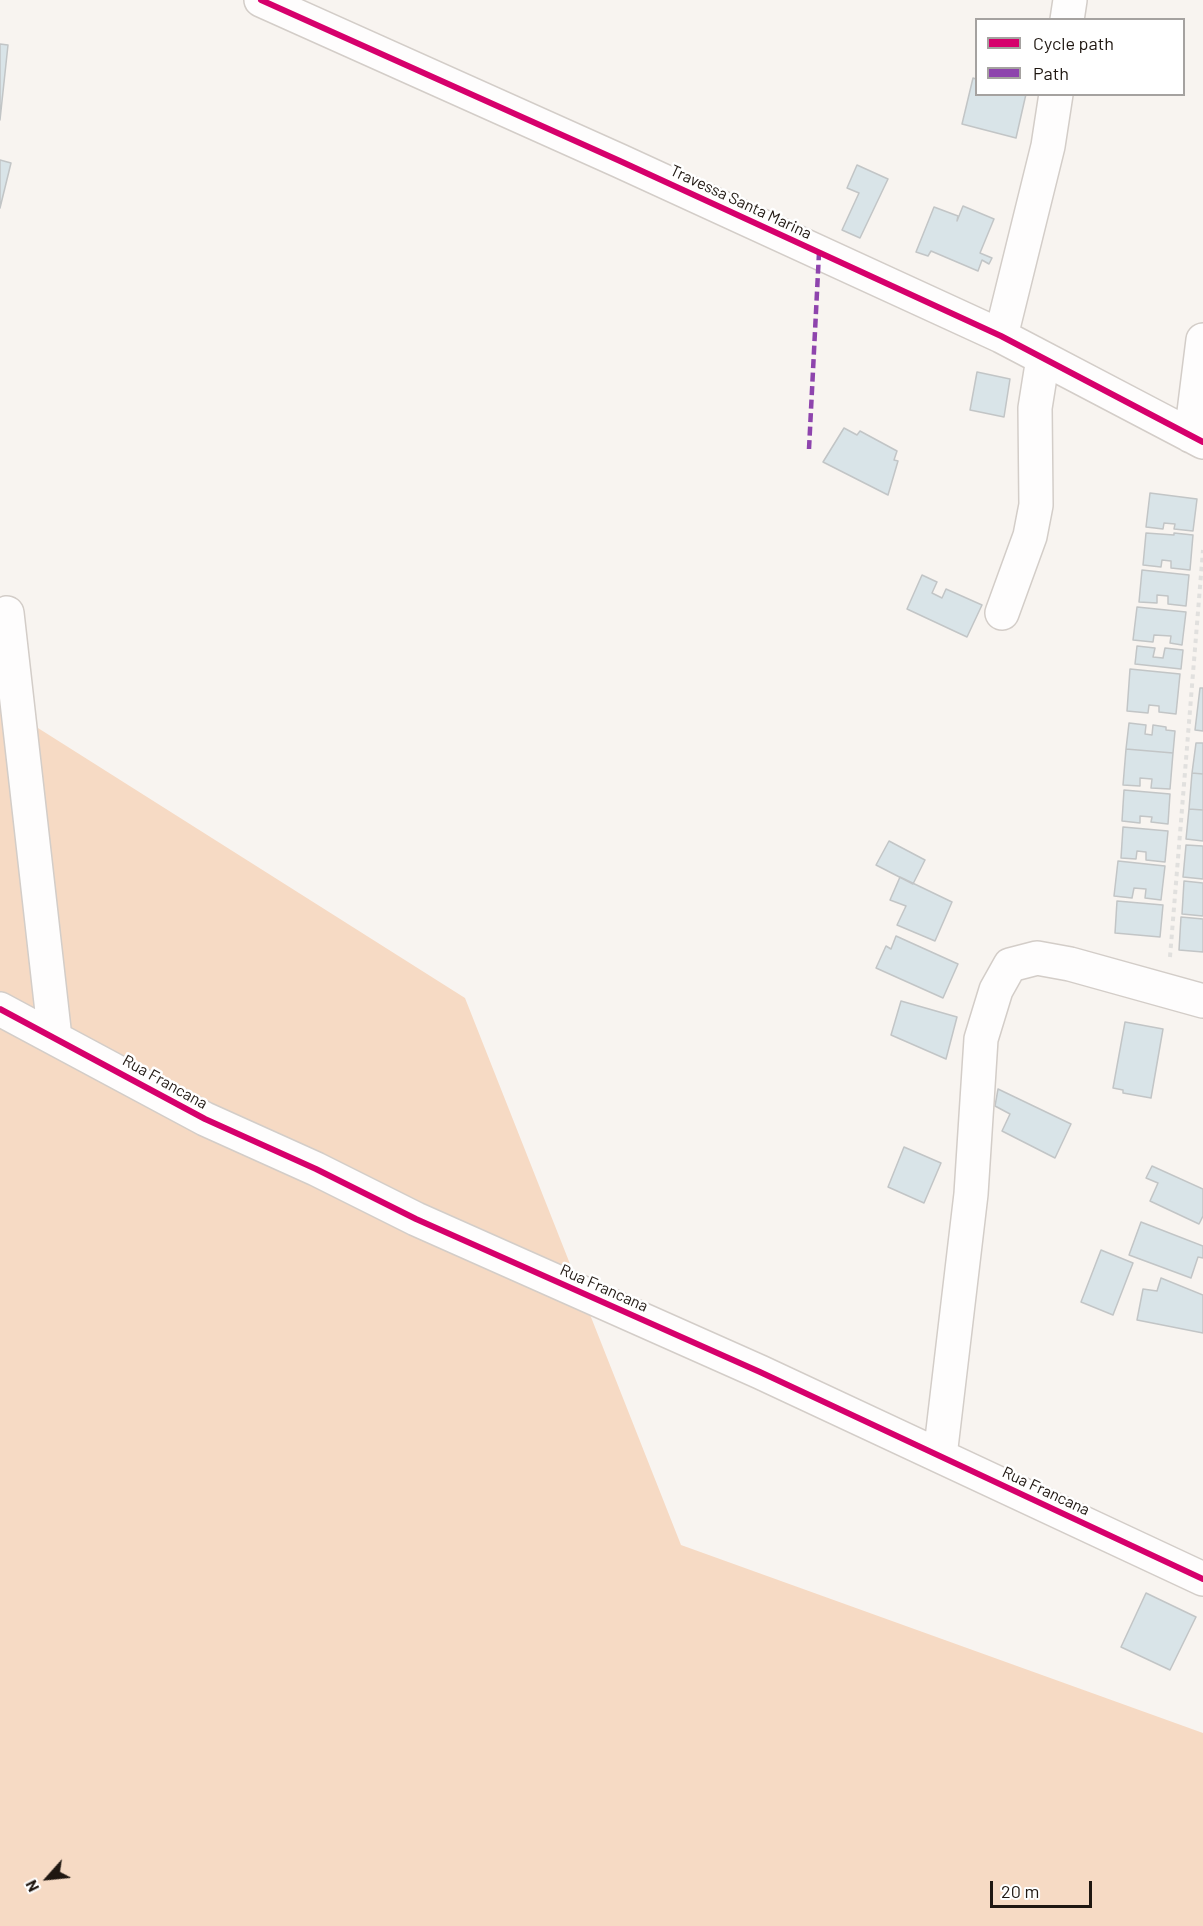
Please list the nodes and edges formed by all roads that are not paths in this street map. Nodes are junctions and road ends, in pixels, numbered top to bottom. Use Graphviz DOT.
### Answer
graph roads {
  1 [pos="261,0"];
  2 [pos="1070,0"];
  3 [pos="1067,18"];
  4 [pos="1056,96"];
  5 [pos="1001,336"];
  6 [pos="1203,340"];
  7 [pos="1043,358"];
  8 [pos="1197,439"];
  9 [pos="1002,613"];
  10 [pos="7,614"];
  11 [pos="1203,1001"];
  12 [pos="0,1009"];
  13 [pos="55,1038"];
  14 [pos="940,1456"];
  15 [pos="1203,1579"];
  1 -- 5 [label="street, Travessa Santa Marina"];
  2 -- 3 [label="street"];
  4 -- 5 [label="street"];
  5 -- 7 [label="street, Travessa Santa Marina"];
  6 -- 8 [label="street"];
  7 -- 8 [label="street, Travessa Santa Marina"];
  7 -- 9 [label="street"];
  10 -- 13 [label="street"];
  11 -- 14 [label="street"];
  12 -- 13 [label="street, Rua Francana"];
  13 -- 14 [label="street, Rua Francana"];
  14 -- 15 [label="street, Rua Francana"];
}
